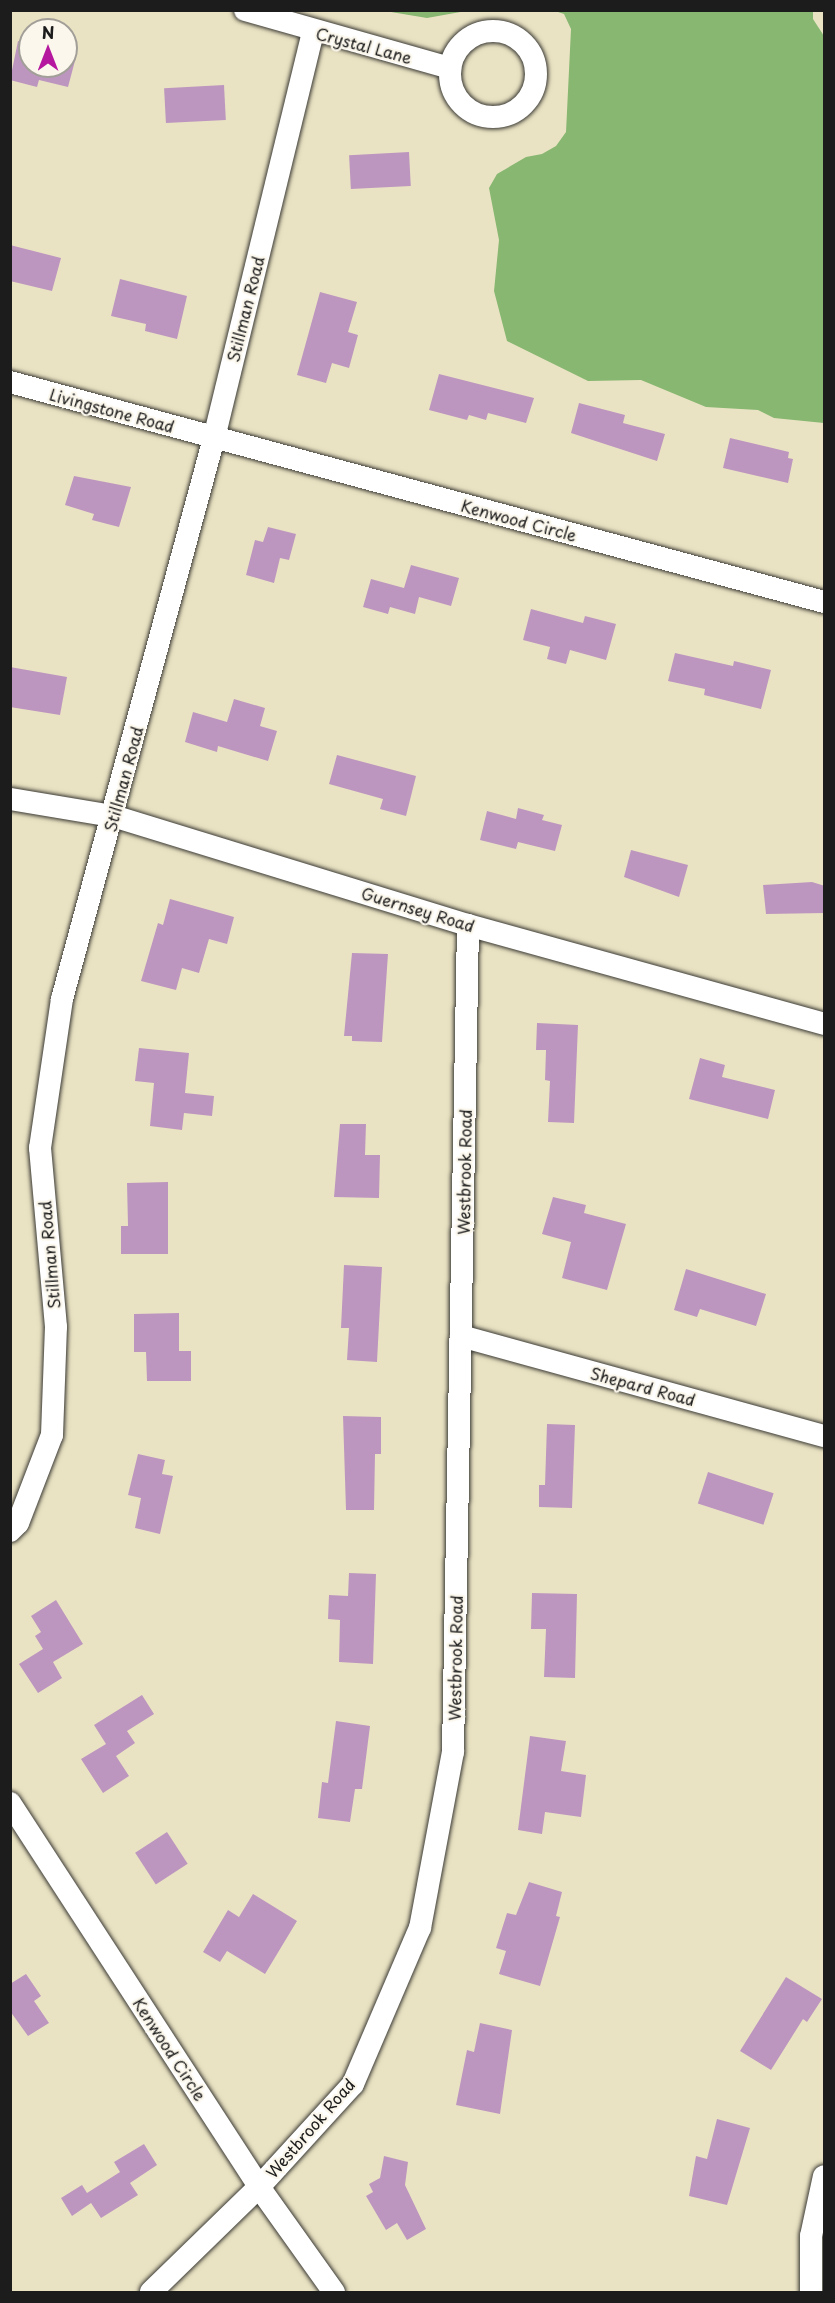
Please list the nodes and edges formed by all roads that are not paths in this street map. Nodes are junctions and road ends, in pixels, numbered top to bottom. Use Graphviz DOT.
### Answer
graph roads {
  1 [pos="244,10"];
  2 [pos="313,31"];
  3 [pos="450,68"];
  4 [pos="10,382"];
  5 [pos="214,438"];
  6 [pos="825,602"];
  7 [pos="10,799"];
  8 [pos="113,816"];
  9 [pos="468,925"];
  10 [pos="825,1024"];
  11 [pos="461,1336"];
  12 [pos="825,1436"];
  13 [pos="10,1531"];
  14 [pos="10,1803"];
  15 [pos="825,2176"];
  16 [pos="259,2187"];
  17 [pos="151,2292"];
  18 [pos="334,2292"];
  19 [pos="812,2292"];
  1 -- 2 [label="street, Crystal Lane"];
  2 -- 3 [label="street, Crystal Lane"];
  2 -- 5 [label="street, Stillman Road"];
  4 -- 5 [label="street, Livingstone Road"];
  5 -- 6 [label="street, Kenwood Circle"];
  5 -- 8 [label="street, Stillman Road"];
  7 -- 8 [label="street, Guernsey Road"];
  8 -- 9 [label="street, Guernsey Road"];
  8 -- 13 [label="street, Stillman Road"];
  9 -- 10 [label="street, Guernsey Road"];
  9 -- 11 [label="street, Westbrook Road"];
  11 -- 12 [label="street, Shepard Road"];
  11 -- 16 [label="street, Westbrook Road"];
  14 -- 16 [label="street, Kenwood Circle"];
  15 -- 19 [label="street"];
  16 -- 17 [label="street, Westbrook Road"];
  16 -- 18 [label="street, Kenwood Circle"];
}
